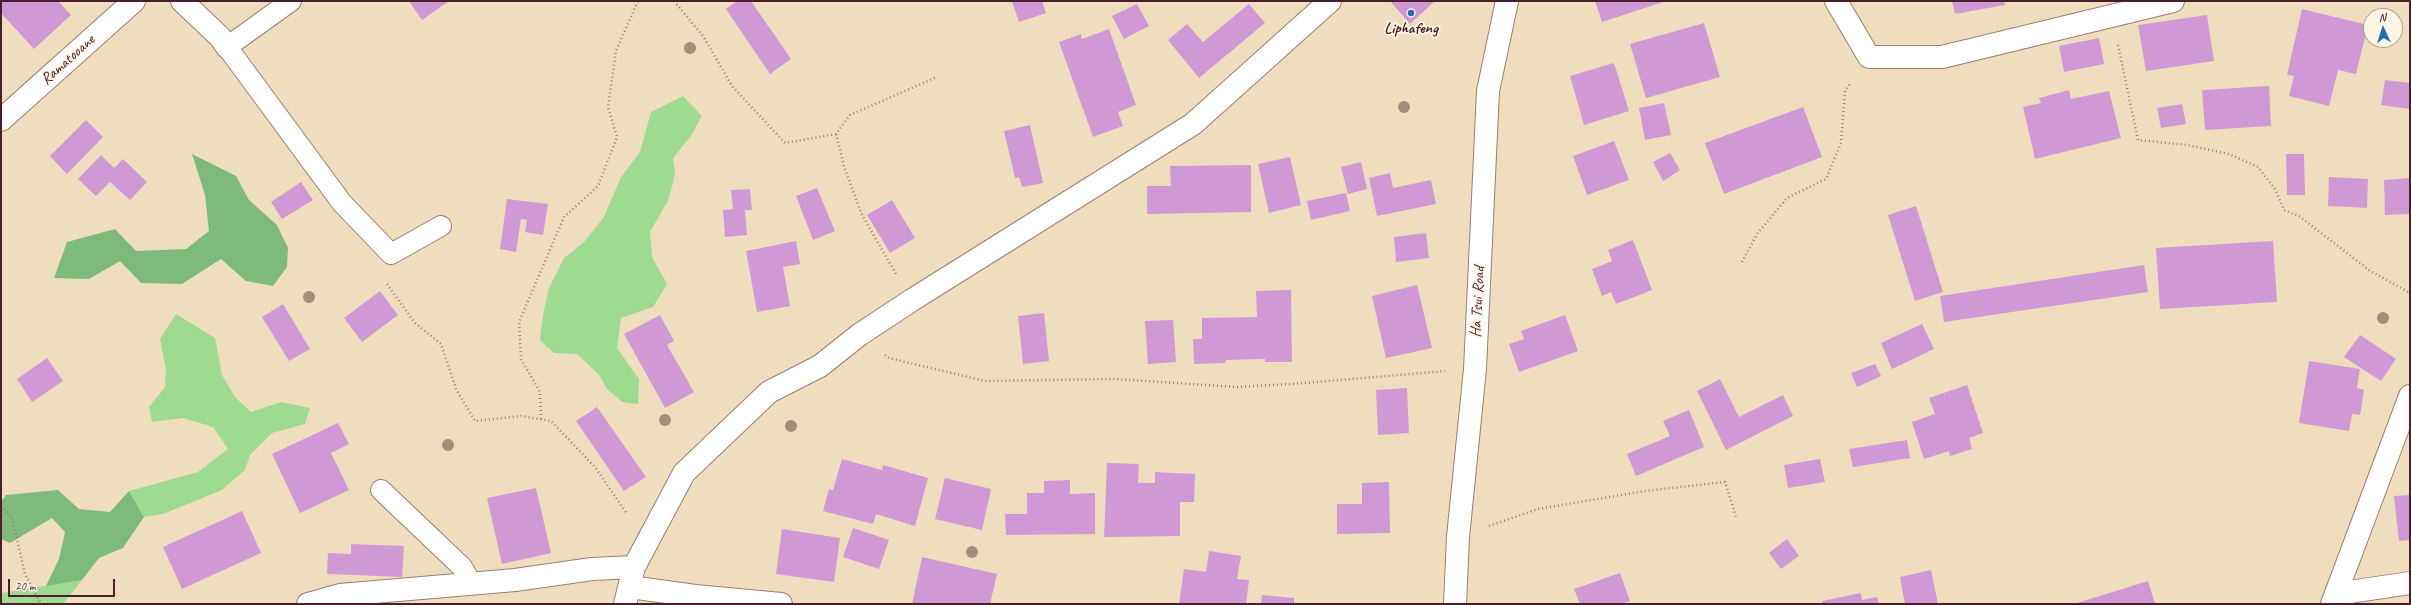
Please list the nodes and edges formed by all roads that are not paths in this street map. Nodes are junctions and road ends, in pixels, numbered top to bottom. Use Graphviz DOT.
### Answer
graph roads {
  1 [pos="134,1"];
  2 [pos="182,1"];
  3 [pos="291,1"];
  4 [pos="1330,1"];
  5 [pos="1507,1"];
  6 [pos="1836,1"];
  7 [pos="2173,1"];
  8 [pos="227,47"];
  9 [pos="1,120"];
  10 [pos="441,226"];
  11 [pos="2410,396"];
  12 [pos="381,490"];
  13 [pos="2410,583"];
  14 [pos="472,584"];
  15 [pos="630,586"];
  16 [pos="2334,599"];
  17 [pos="308,604"];
  18 [pos="781,604"];
  19 [pos="1455,604"];
  1 -- 9 [label="street, Ramatooane"];
  2 -- 8 [label="street"];
  3 -- 8 [label="lane"];
  4 -- 15 [label="street"];
  5 -- 19 [label="street, Ha Tsui Road"];
  6 -- 7 [label="street"];
  8 -- 10 [label="lane"];
  11 -- 16 [label="street"];
  12 -- 14 [label="lane"];
  13 -- 16 [label="street"];
  14 -- 15 [label="street"];
  14 -- 17 [label="street"];
  15 -- 18 [label="street"];
}
